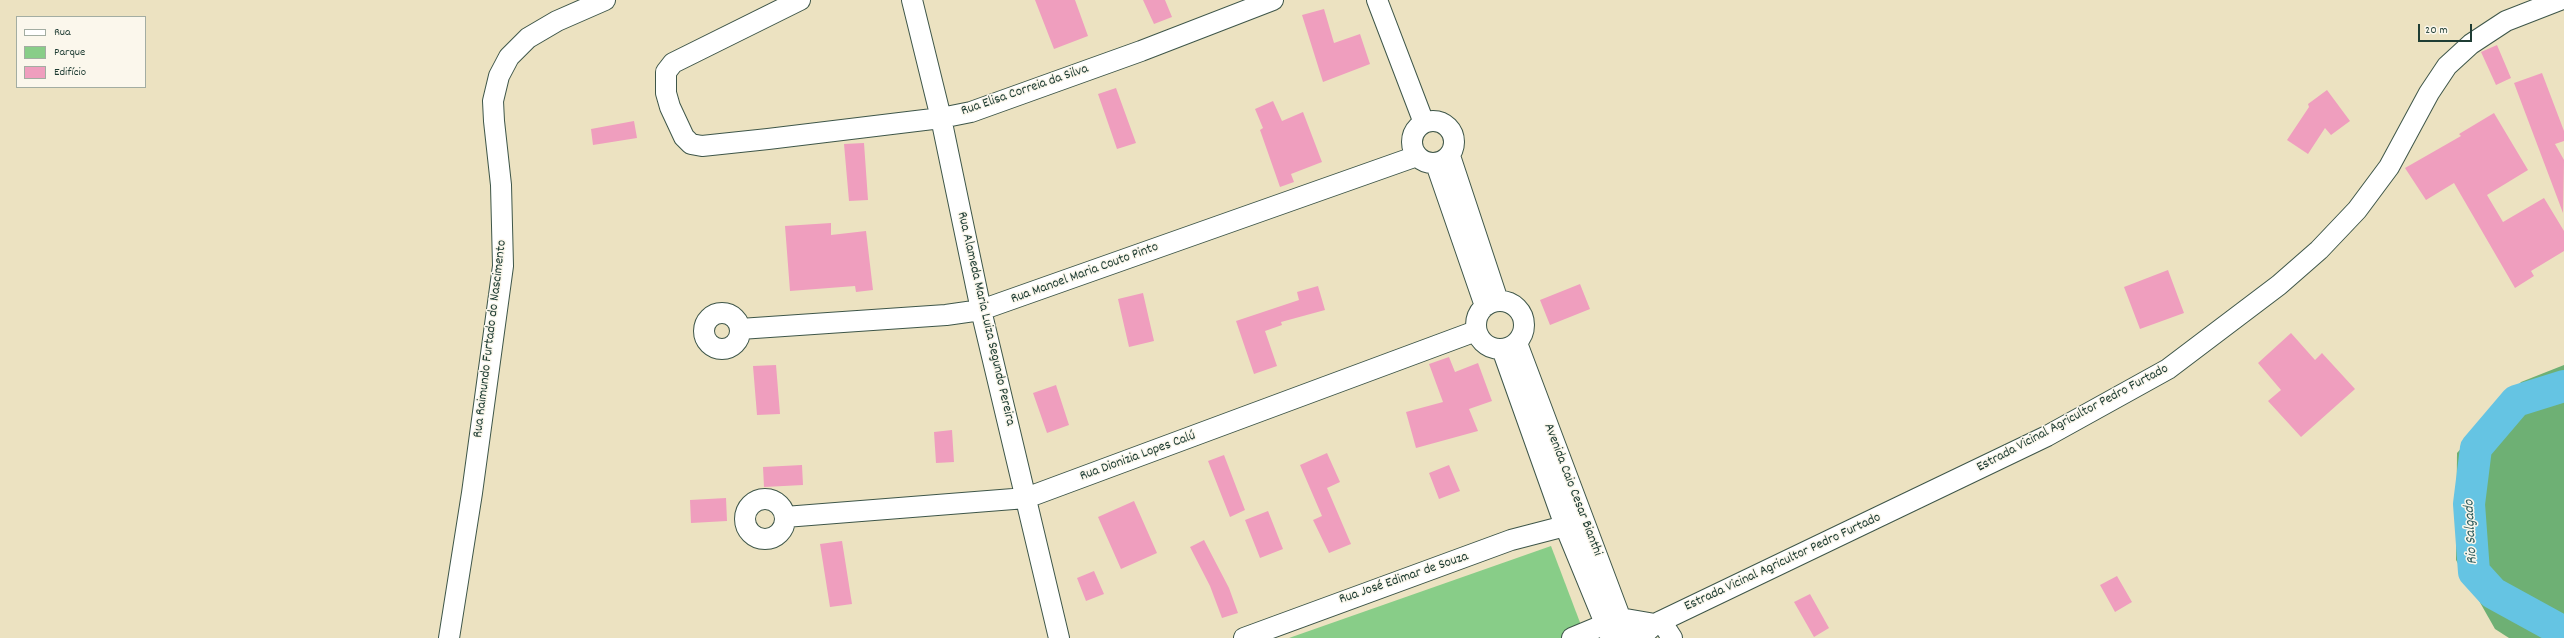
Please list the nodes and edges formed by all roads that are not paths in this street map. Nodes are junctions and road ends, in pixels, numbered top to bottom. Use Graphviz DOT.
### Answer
graph roads {
  1 [pos="605,0"];
  2 [pos="800,0"];
  3 [pos="912,0"];
  4 [pos="1273,0"];
  5 [pos="1377,0"];
  6 [pos="1390,0"];
  7 [pos="2560,0"];
  8 [pos="941,118"];
  9 [pos="1430,122"];
  10 [pos="1417,156"];
  11 [pos="1443,160"];
  12 [pos="1491,304"];
  13 [pos="981,310"];
  14 [pos="740,329"];
  15 [pos="1476,331"];
  16 [pos="1509,346"];
  17 [pos="1026,498"];
  18 [pos="785,517"];
  19 [pos="1565,526"];
  20 [pos="1658,622"];
  21 [pos="1612,626"];
  22 [pos="449,638"];
  23 [pos="1059,638"];
  24 [pos="1244,638"];
  25 [pos="1572,638"];
  26 [pos="1628,638"];
  27 [pos="1640,638"];
  28 [pos="1672,638"];
  1 -- 22 [label="street, Rua Raimundo Furtado do Nascimento"];
  2 -- 8 [label="street, Rua Elisa Correia da Silva"];
  3 -- 8 [label="street, Rua Alameda Maria Luiza Segundo Pereira"];
  4 -- 8 [label="street, Rua Elisa Correia da Silva"];
  5 -- 9 [label="street"];
  6 -- 9 [label="street"];
  7 -- 20 [label="street, Estrada Vicinal Agricultor Pedro Furtado"];
  8 -- 13 [label="street, Rua Alameda Maria Luiza Segundo Pereira"];
  9 -- 10 [label="street"];
  9 -- 11 [label="street"];
  10 -- 11 [label="street"];
  10 -- 13 [label="street, Rua Manoel Maria Couto Pinto"];
  11 -- 12 [label="street"];
  12 -- 15 [label="street"];
  12 -- 16 [label="street"];
  13 -- 14 [label="street, Rua Manoel Maria Couto Pinto"];
  13 -- 17 [label="street, Rua Alameda Maria Luiza Segundo Pereira"];
  15 -- 16 [label="street"];
  15 -- 17 [label="street, Rua Dionizia Lopes Calú"];
  16 -- 19 [label="street, Avenida Caio Cesar Bianthi"];
  16 -- 21 [label="street, Avenida Caio Cesar Bianthi"];
  17 -- 18 [label="street, Rua Dionizia Lopes Calú"];
  17 -- 23 [label="street, Rua Alameda Maria Luiza Segundo Pereira"];
  19 -- 21 [label="street, Avenida Caio Cesar Bianthi"];
  19 -- 24 [label="street, Rua José Edimar de Souza"];
  20 -- 21 [label="street"];
  20 -- 27 [label="street, Estrada Vicinal Agricultor Pedro Furtado"];
  20 -- 28 [label="street"];
  21 -- 25 [label="street"];
  21 -- 26 [label="street, Avenida Caio Cesar Bianthi"];
}
